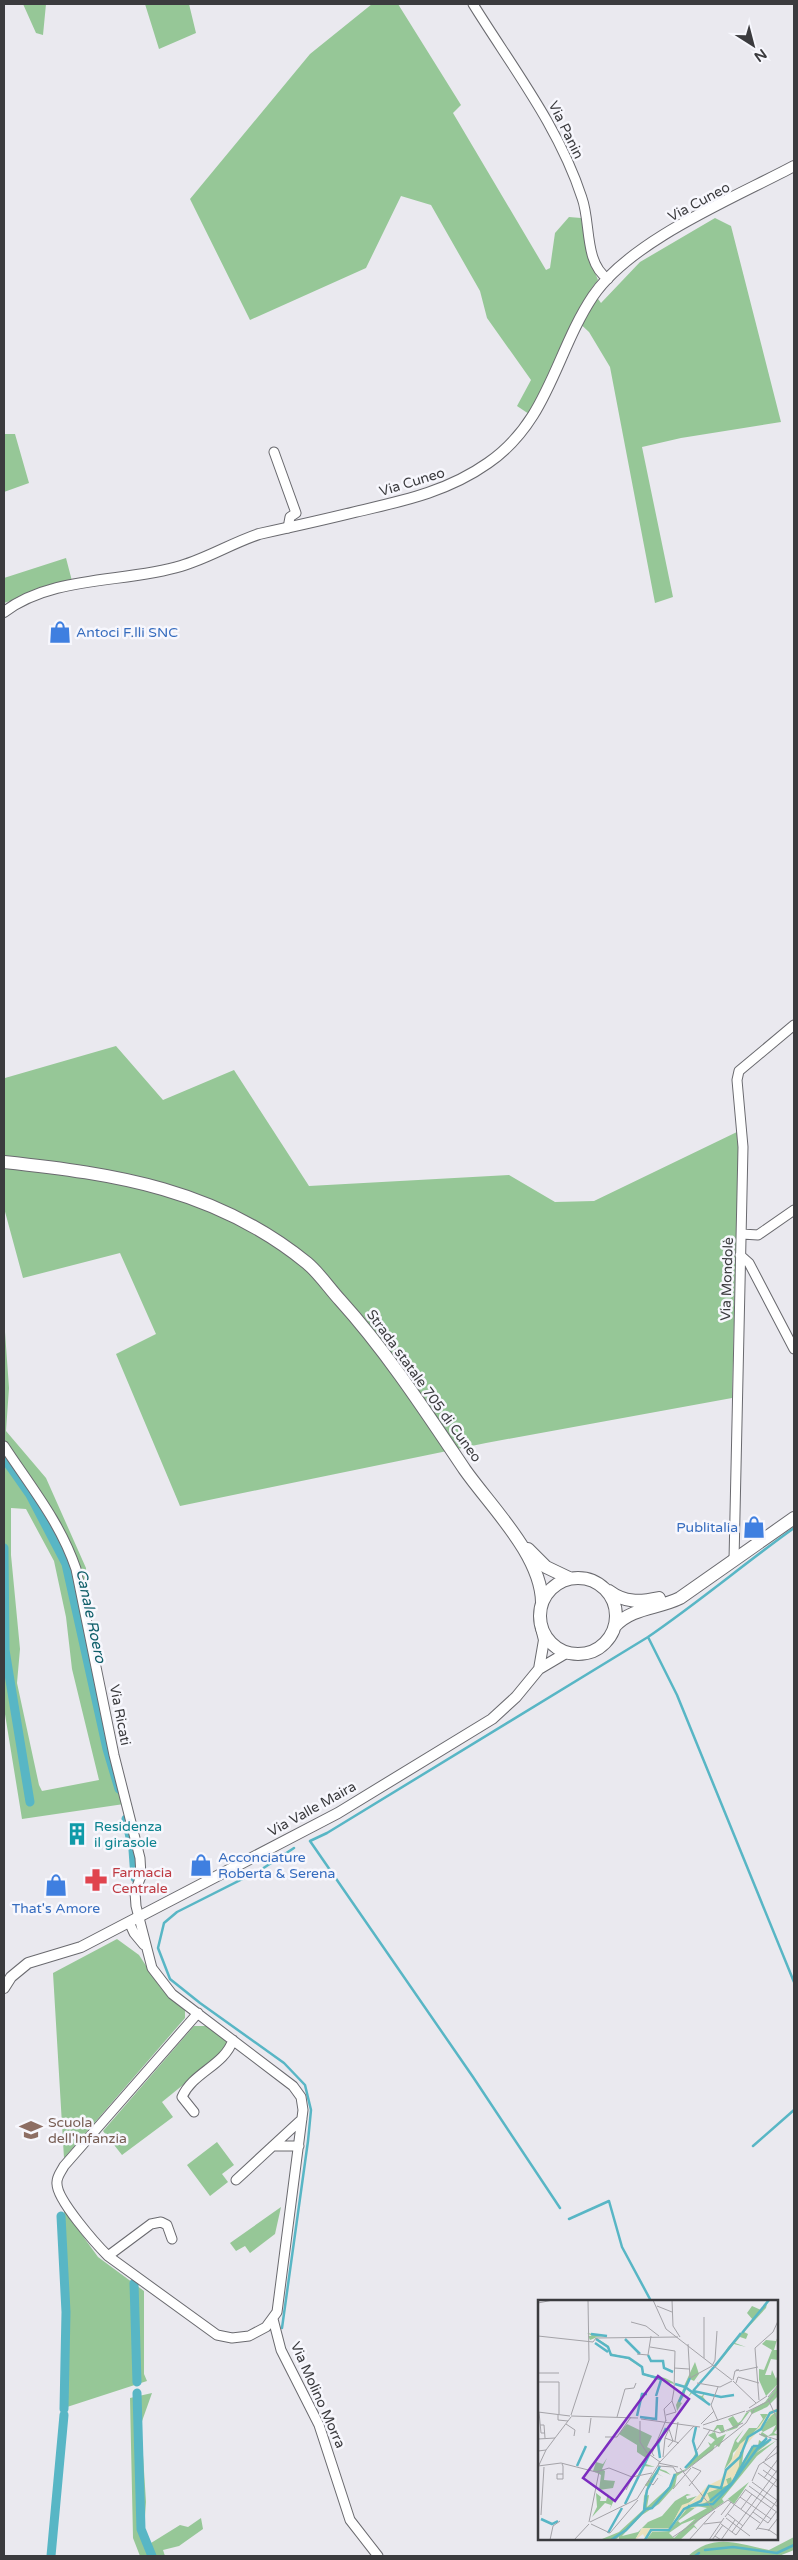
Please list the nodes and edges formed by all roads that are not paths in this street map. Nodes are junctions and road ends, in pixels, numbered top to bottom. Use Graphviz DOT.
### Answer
graph roads {
  1 [pos="473,4"];
  2 [pos="794,166"];
  3 [pos="608,279"];
  4 [pos="274,452"];
  5 [pos="296,513"];
  6 [pos="309,523"];
  7 [pos="288,528"];
  8 [pos="4,612"];
  9 [pos="794,1025"];
  10 [pos="4,1156"];
  11 [pos="4,1162"];
  12 [pos="4,1169"];
  13 [pos="83,1170"];
  14 [pos="794,1210"];
  15 [pos="742,1234"];
  16 [pos="740,1255"];
  17 [pos="794,1348"];
  18 [pos="4,1446"];
  19 [pos="794,1518"];
  20 [pos="508,1527"];
  21 [pos="732,1562"];
  22 [pos="569,1578"];
  23 [pos="599,1583"];
  24 [pos="690,1590"];
  25 [pos="542,1602"];
  26 [pos="615,1626"];
  27 [pos="541,1628"];
  28 [pos="566,1653"];
  29 [pos="538,1669"];
  30 [pos="140,1917"];
  31 [pos="129,1922"];
  32 [pos="145,1945"];
  33 [pos="5,1982"];
  34 [pos="198,2013"];
  35 [pos="233,2040"];
  36 [pos="194,2112"];
  37 [pos="302,2119"];
  38 [pos="275,2146"];
  39 [pos="299,2146"];
  40 [pos="236,2180"];
  41 [pos="172,2239"];
  42 [pos="108,2256"];
  43 [pos="273,2319"];
  44 [pos="378,2556"];
  1 -- 3 [label="street, Via Panin"];
  2 -- 3 [label="street, Via Cuneo"];
  3 -- 6 [label="street, Via Cuneo"];
  4 -- 5 [label="street"];
  5 -- 6 [label="street"];
  5 -- 7 [label="street"];
  6 -- 7 [label="street, Via Cuneo"];
  7 -- 8 [label="street, Via Cuneo"];
  9 -- 15 [label="street, Via Mondolè"];
  10 -- 13 [label="main road"];
  11 -- 13 [label="main road, Strada statale 705 di Cuneo"];
  12 -- 13 [label="main road"];
  13 -- 20 [label="main road, Strada statale 705 di Cuneo"];
  14 -- 15 [label="street"];
  15 -- 16 [label="street, Via Mondolè"];
  16 -- 17 [label="street"];
  16 -- 21 [label="street, Via Mondolè"];
  18 -- 30 [label="street, Via Ricati"];
  19 -- 21 [label="main road"];
  20 -- 22 [label="main road, Strada statale 705 di Cuneo"];
  20 -- 25 [label="main road, Strada statale 705 di Cuneo"];
  21 -- 24 [label="main road"];
  22 -- 23 [label="main road"];
  22 -- 25 [label="main road"];
  23 -- 24 [label="main road"];
  23 -- 26 [label="main road"];
  24 -- 26 [label="main road"];
  25 -- 27 [label="main road"];
  26 -- 28 [label="main road"];
  27 -- 28 [label="main road"];
  27 -- 29 [label="street, Via Valle Maira"];
  28 -- 29 [label="street, Via Valle Maira"];
  29 -- 30 [label="street, Via Valle Maira"];
  30 -- 31 [label="street, Via Valle Maira"];
  30 -- 32 [label="street, Via Molino Morra"];
  31 -- 32 [label="street, Via Molino Morra"];
  31 -- 33 [label="street, Via Valle Maira"];
  32 -- 34 [label="street, Via Molino Morra"];
  34 -- 35 [label="street, Via Molino Morra"];
  34 -- 42 [label="street"];
  35 -- 36 [label="street"];
  35 -- 37 [label="street, Via Molino Morra"];
  37 -- 38 [label="street"];
  37 -- 39 [label="street, Via Molino Morra"];
  38 -- 39 [label="street"];
  38 -- 40 [label="street"];
  39 -- 43 [label="street, Via Molino Morra"];
  41 -- 42 [label="street"];
  42 -- 43 [label="street"];
  43 -- 44 [label="street, Via Molino Morra"];
}
